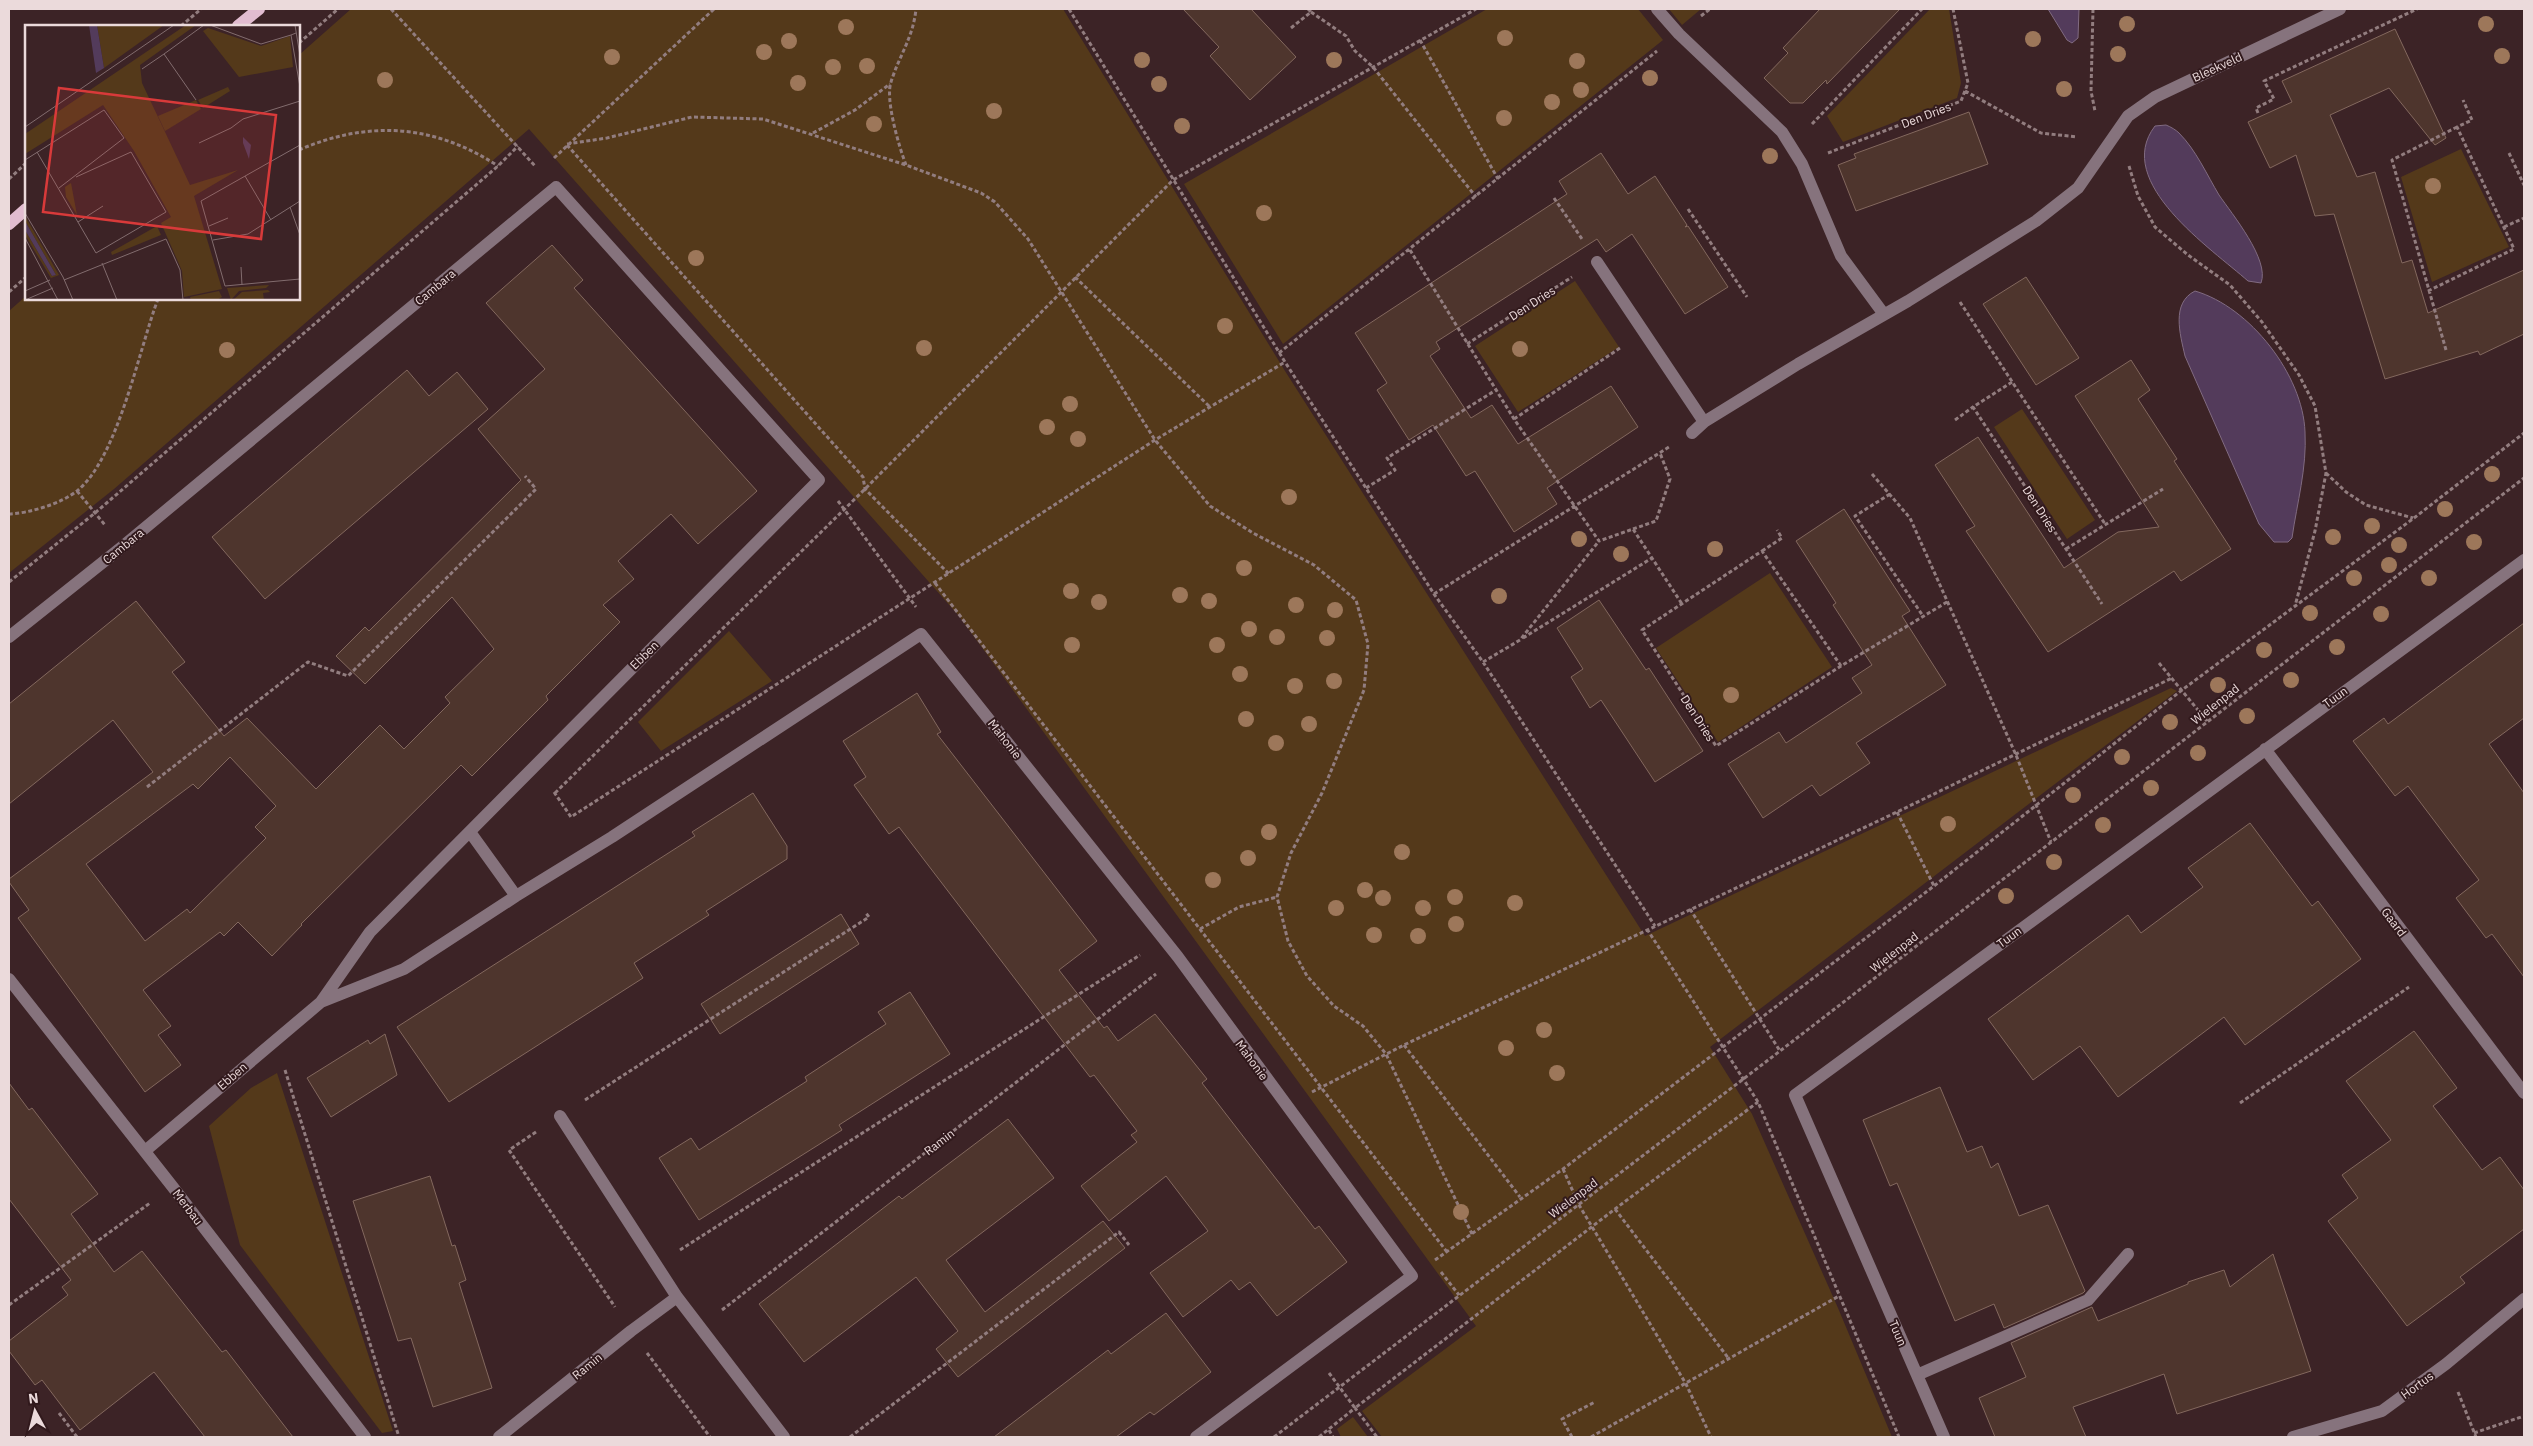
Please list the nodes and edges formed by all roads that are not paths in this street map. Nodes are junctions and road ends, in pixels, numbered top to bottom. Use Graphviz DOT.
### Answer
graph roads {
  1 [pos="259,9"];
  2 [pos="1657,9"];
  3 [pos="2340,9"];
  4 [pos="239,25"];
  5 [pos="556,187"];
  6 [pos="25,210"];
  7 [pos="9,224"];
  8 [pos="1597,262"];
  9 [pos="1883,313"];
  10 [pos="1704,422"];
  11 [pos="1692,433"];
  12 [pos="2524,560"];
  13 [pos="922,634"];
  14 [pos="9,637"];
  15 [pos="2265,749"];
  16 [pos="470,832"];
  17 [pos="516,896"];
  18 [pos="9,979"];
  19 [pos="321,1002"];
  20 [pos="2524,1093"];
  21 [pos="560,1116"];
  22 [pos="145,1151"];
  23 [pos="2128,1254"];
  24 [pos="677,1297"];
  25 [pos="2524,1299"];
  26 [pos="1917,1375"];
  27 [pos="365,1437"];
  28 [pos="500,1437"];
  29 [pos="784,1437"];
  30 [pos="1196,1437"];
  31 [pos="1944,1437"];
  32 [pos="2292,1437"];
  1 -- 4 [label="main road"];
  2 -- 9 [label="street"];
  3 -- 9 [label="street, Bleekveld"];
  5 -- 14 [label="street, Cambara"];
  5 -- 16 [label="street, Ebben"];
  6 -- 7 [label="main road"];
  8 -- 10 [label="street"];
  9 -- 10 [label="street"];
  10 -- 11 [label="street"];
  12 -- 15 [label="street, Tuun"];
  13 -- 17 [label="street, Ebben"];
  13 -- 30 [label="street, Mahonie"];
  15 -- 20 [label="street, Gaard"];
  15 -- 26 [label="street, Tuun"];
  16 -- 17 [label="street"];
  16 -- 19 [label="street, Ebben"];
  17 -- 19 [label="street, Ebben"];
  18 -- 22 [label="street, Merbau"];
  19 -- 22 [label="street, Ebben"];
  21 -- 24 [label="street"];
  22 -- 27 [label="street, Merbau"];
  23 -- 26 [label="street"];
  24 -- 28 [label="street, Ramin"];
  24 -- 29 [label="street"];
  25 -- 32 [label="street, Hortus"];
  26 -- 31 [label="street, Tuun"];
}
